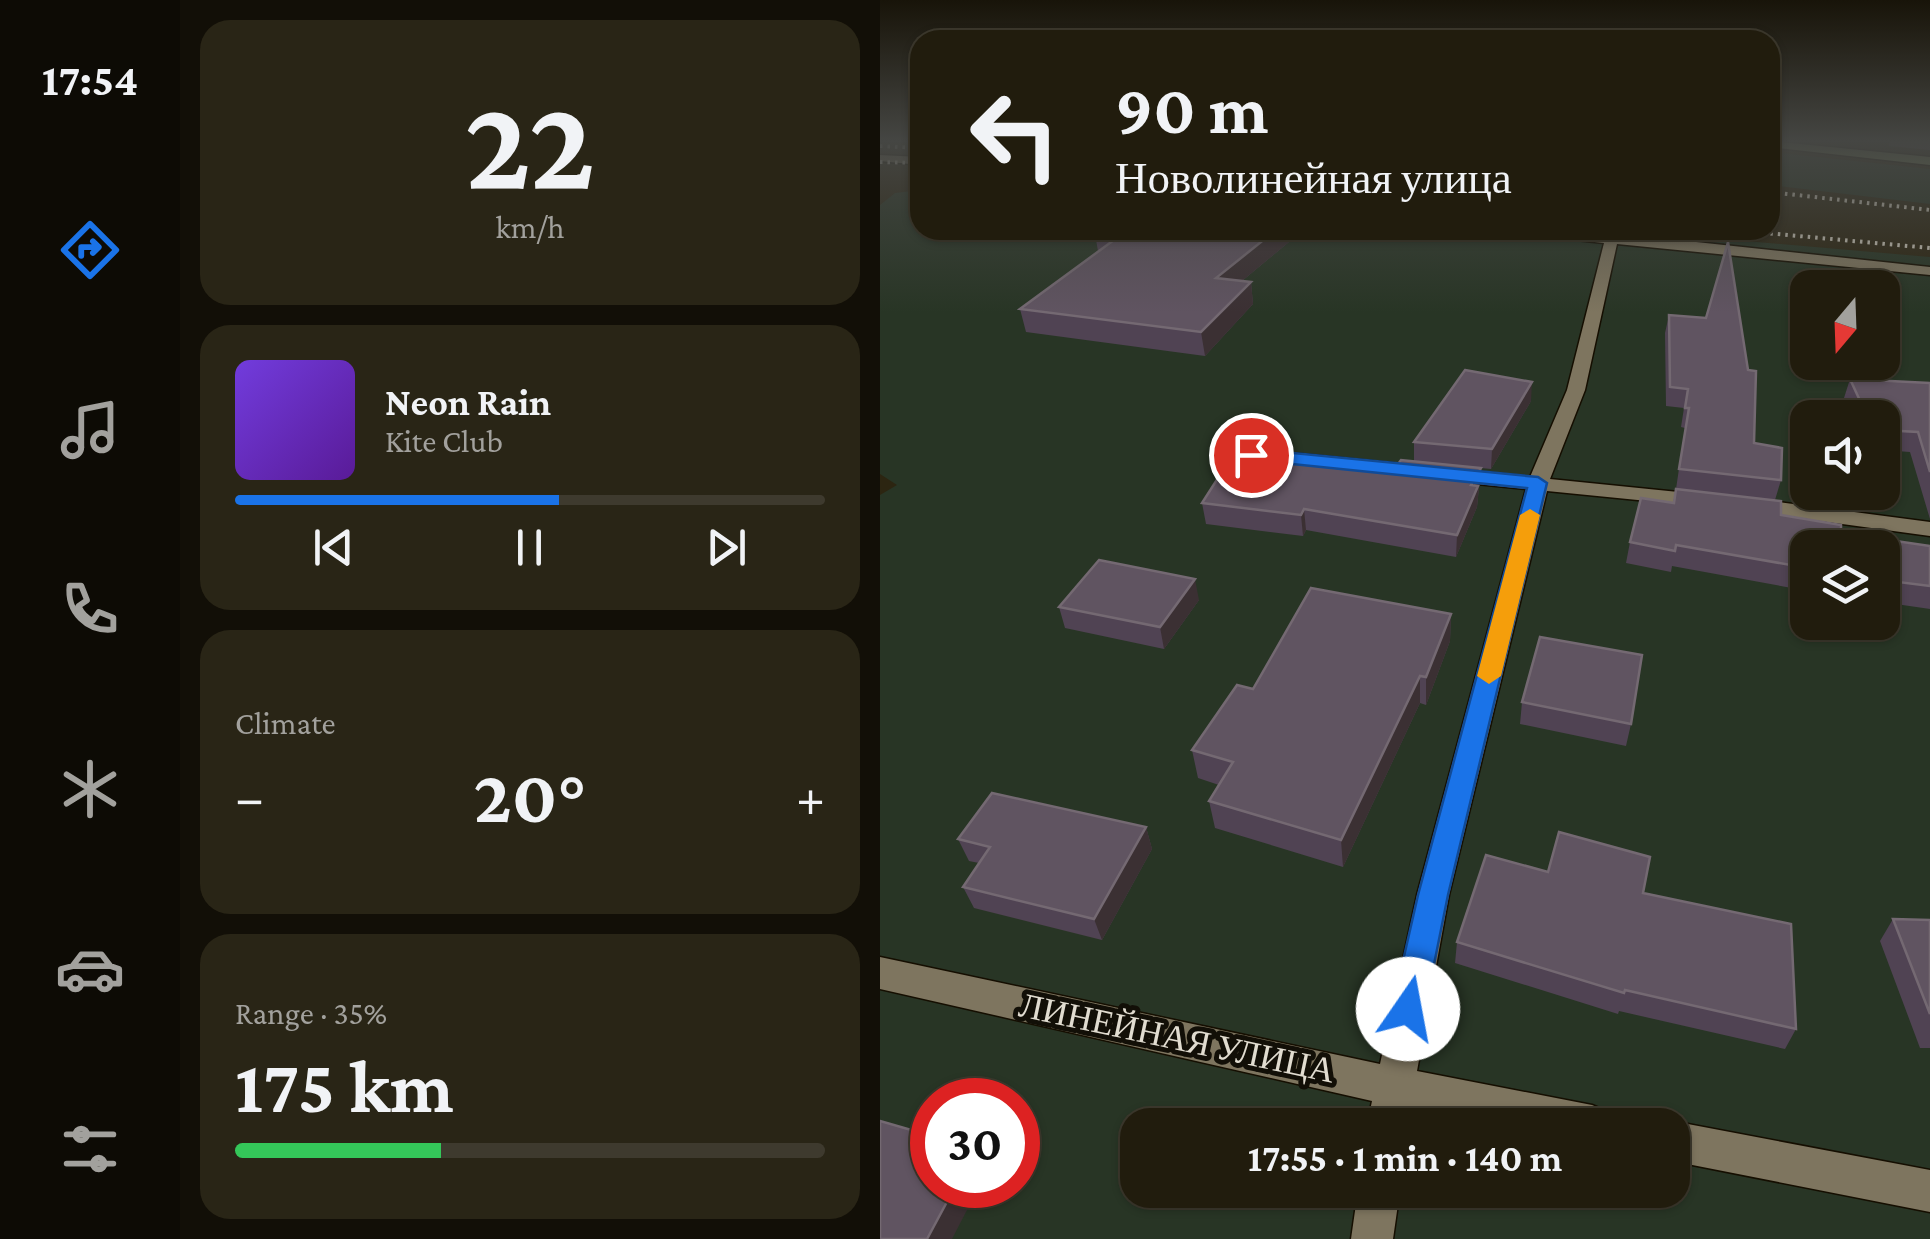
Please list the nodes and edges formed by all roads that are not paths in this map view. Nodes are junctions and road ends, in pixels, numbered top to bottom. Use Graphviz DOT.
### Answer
graph roads {
  1 [pos="1611,240"];
  2 [pos="1640,240"];
  3 [pos="1930,271"];
  4 [pos="1251,455"];
  5 [pos="1538,483"];
  6 [pos="1930,529"];
  7 [pos="880,973"];
  8 [pos="1392,1086"];
  9 [pos="1389,1108"];
  10 [pos="1505,1108"];
  11 [pos="1690,1145"];
  12 [pos="1930,1192"];
  13 [pos="1376,1208"];
  14 [pos="1372,1239"];
  1 -- 5 [label="street"];
  2 -- 3 [label="street"];
  4 -- 5 [label="street"];
  5 -- 6 [label="street"];
  5 -- 8 [label="street"];
  7 -- 8 [label="street, ЛИНЕЙНАЯ УЛИЦА"];
  8 -- 9 [label="street"];
  8 -- 10 [label="street, ЛИНЕЙНАЯ УЛИЦА"];
  11 -- 12 [label="street"];
  13 -- 14 [label="street"];
}
